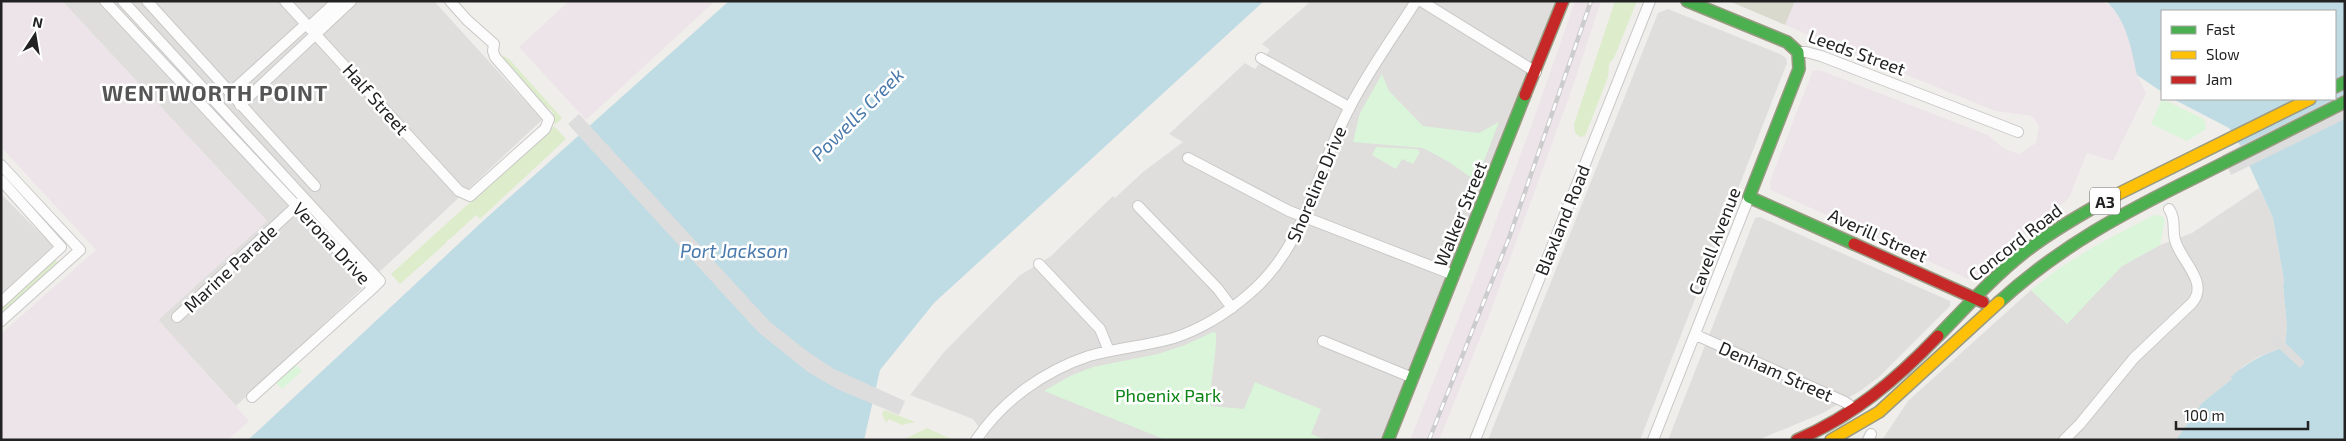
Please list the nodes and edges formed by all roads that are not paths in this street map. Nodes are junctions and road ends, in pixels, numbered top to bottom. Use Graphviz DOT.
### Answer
graph roads {
  1 [pos="105,1"];
  2 [pos="122,1"];
  3 [pos="147,1"];
  4 [pos="285,1"];
  5 [pos="337,1"];
  6 [pos="351,1"];
  7 [pos="450,1"];
  8 [pos="1416,1"];
  9 [pos="1420,1"];
  10 [pos="1563,1"];
  11 [pos="1650,1"];
  12 [pos="1687,1"];
  13 [pos="113,9"];
  14 [pos="310,28"];
  15 [pos="1798,52"];
  16 [pos="1261,58"];
  17 [pos="1536,72"];
  18 [pos="230,93"];
  19 [pos="2308,100"];
  20 [pos="2345,102"];
  21 [pos="240,104"];
  22 [pos="1349,107"];
  23 [pos="224,111"];
  24 [pos="215,119"];
  25 [pos="2018,132"];
  26 [pos="1188,158"];
  27 [pos="1,165"];
  28 [pos="1,180"];
  29 [pos="315,186"];
  30 [pos="1749,197"];
  31 [pos="2154,198"];
  32 [pos="301,202"];
  33 [pos="1138,206"];
  34 [pos="2169,209"];
  35 [pos="1305,217"];
  36 [pos="62,247"];
  37 [pos="80,250"];
  38 [pos="1039,264"];
  39 [pos="1454,275"];
  40 [pos="1974,296"];
  41 [pos="1,302"];
  42 [pos="1992,307"];
  43 [pos="1232,308"];
  44 [pos="177,317"];
  45 [pos="1,321"];
  46 [pos="1696,335"];
  47 [pos="1323,342"];
  48 [pos="1109,351"];
  49 [pos="1413,378"];
  50 [pos="252,397"];
  51 [pos="1855,409"];
  52 [pos="1873,416"];
  53 [pos="1869,437"];
  54 [pos="976,440"];
  55 [pos="1388,440"];
  56 [pos="1475,440"];
  57 [pos="1654,440"];
  58 [pos="1797,440"];
  59 [pos="1831,440"];
  60 [pos="2064,440"];
  1 -- 13 [label="street, Verona Drive"];
  2 -- 13 [label="street"];
  2 -- 23 [label="street, Verona Drive"];
  3 -- 18 [label="street, Verona Drive"];
  4 -- 14 [label="street, Half Street"];
  5 -- 14 [label="street"];
  6 -- 14 [label="street"];
  7 -- 14 [label="street, Half Street"];
  8 -- 22 [label="street, Shoreline Drive"];
  9 -- 17 [label="street"];
  10 -- 17 [label="main road, Walker Street"];
  11 -- 56 [label="street, Blaxland Road"];
  12 -- 15 [label="main road, Leeds Street"];
  13 -- 24 [label="street, Verona Drive"];
  14 -- 18 [label="street"];
  14 -- 21 [label="street"];
  15 -- 25 [label="street, Leeds Street"];
  15 -- 30 [label="main road, Cavell Avenue"];
  16 -- 22 [label="street"];
  17 -- 39 [label="main road, Walker Street"];
  18 -- 21 [label="street, Verona Drive"];
  19 -- 40 [label="main road, Concord Road / A3"];
  20 -- 31 [label="main road, Concord Road / A3"];
  21 -- 29 [label="street, Verona Drive"];
  22 -- 35 [label="street, Shoreline Drive"];
  23 -- 24 [label="street"];
  23 -- 32 [label="street, Verona Drive"];
  24 -- 32 [label="street, Verona Drive"];
  26 -- 35 [label="street"];
  27 -- 37 [label="street"];
  28 -- 36 [label="street"];
  30 -- 40 [label="main road, Averill Street"];
  30 -- 46 [label="street, Cavell Avenue"];
  31 -- 34 [label="main road"];
  31 -- 42 [label="main road, Concord Road / A3"];
  32 -- 44 [label="street, Marine Parade"];
  32 -- 50 [label="street, Verona Drive"];
  33 -- 43 [label="street"];
  34 -- 60 [label="street"];
  35 -- 39 [label="street"];
  35 -- 43 [label="street, Shoreline Drive"];
  36 -- 37 [label="street"];
  36 -- 41 [label="street"];
  37 -- 45 [label="street"];
  38 -- 48 [label="street"];
  39 -- 49 [label="main road, Walker Street"];
  40 -- 42 [label="main road, Averill Street"];
  40 -- 51 [label="main road, Concord Road / A3"];
  42 -- 52 [label="main road, Concord Road / A3"];
  43 -- 48 [label="street, Shoreline Drive"];
  46 -- 51 [label="street, Denham Street"];
  46 -- 57 [label="street, Cavell Avenue"];
  47 -- 49 [label="street"];
  48 -- 54 [label="street, Shoreline Drive"];
  49 -- 55 [label="main road, Walker Street"];
  51 -- 58 [label="main road, Concord Road / A3"];
  52 -- 53 [label="main road"];
  52 -- 59 [label="main road, Concord Road / A3"];
}
